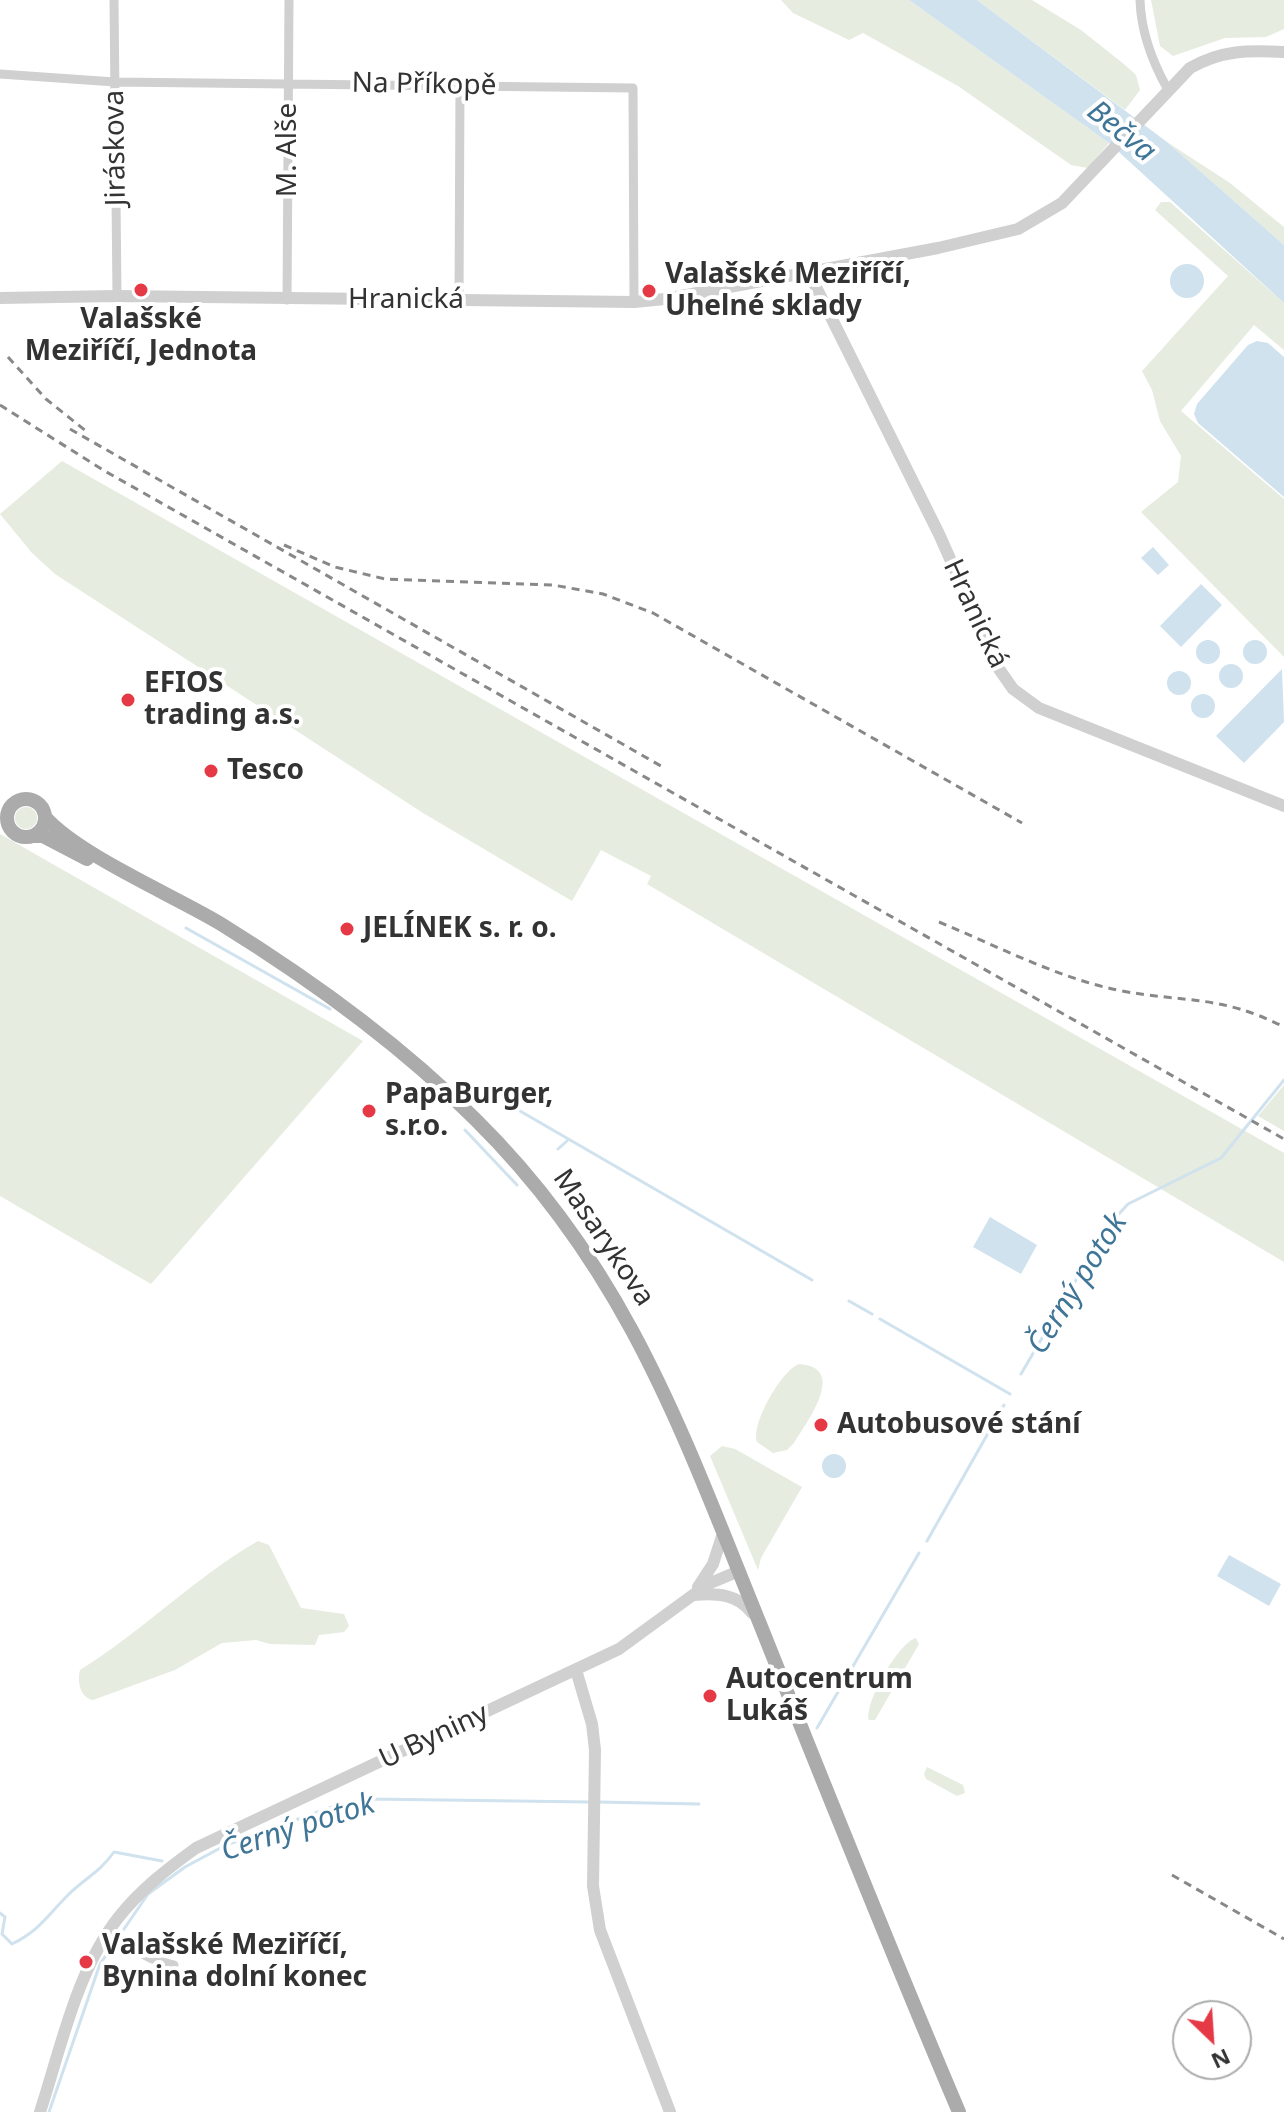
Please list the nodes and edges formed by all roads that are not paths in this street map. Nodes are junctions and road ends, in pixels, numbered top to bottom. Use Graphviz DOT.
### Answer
graph roads {
  1 [pos="114,0"];
  2 [pos="289,0"];
  3 [pos="1140,0"];
  4 [pos="1284,52"];
  5 [pos="0,74"];
  6 [pos="115,82"];
  7 [pos="289,84"];
  8 [pos="460,85"];
  9 [pos="1167,88"];
  10 [pos="808,271"];
  11 [pos="117,296"];
  12 [pos="0,298"];
  13 [pos="287,300"];
  14 [pos="459,300"];
  15 [pos="634,302"];
  16 [pos="0,797"];
  17 [pos="18,801"];
  18 [pos="1284,806"];
  19 [pos="4,815"];
  20 [pos="45,817"];
  21 [pos="35,836"];
  22 [pos="294,974"];
  23 [pos="723,1533"];
  24 [pos="739,1571"];
  25 [pos="691,1595"];
  26 [pos="758,1620"];
  27 [pos="576,1670"];
  28 [pos="108,1936"];
  29 [pos="174,1965"];
  30 [pos="40,2112"];
  31 [pos="670,2112"];
  32 [pos="959,2112"];
  1 -- 6 [label="street, Jiráskova"];
  2 -- 7 [label="street, M. Alše"];
  3 -- 9 [label="street"];
  4 -- 9 [label="street, Hranická"];
  5 -- 6 [label="street, Na Příkopě"];
  6 -- 7 [label="street, Na Příkopě"];
  6 -- 11 [label="street, Jiráskova"];
  7 -- 8 [label="street, Na Příkopě"];
  7 -- 13 [label="street, M. Alše"];
  8 -- 14 [label="street"];
  8 -- 15 [label="street, Na Příkopě"];
  9 -- 10 [label="street, Hranická"];
  10 -- 15 [label="street, Hranická"];
  10 -- 18 [label="street, Hranická"];
  11 -- 12 [label="street, Hranická"];
  11 -- 13 [label="street, Hranická"];
  13 -- 14 [label="street, Hranická"];
  14 -- 15 [label="street, Hranická"];
  16 -- 17 [label="main road, Masarykova"];
  17 -- 19 [label="main road, Masarykova"];
  17 -- 20 [label="main road, Masarykova"];
  19 -- 21 [label="main road, Masarykova"];
  20 -- 21 [label="main road"];
  20 -- 22 [label="main road, Masarykova"];
  21 -- 22 [label="main road, Masarykova"];
  22 -- 23 [label="main road, Masarykova"];
  23 -- 24 [label="main road, Masarykova"];
  23 -- 25 [label="street"];
  24 -- 25 [label="street"];
  24 -- 26 [label="main road, Masarykova"];
  25 -- 26 [label="street"];
  25 -- 27 [label="street, U Byniny"];
  26 -- 32 [label="main road, Masarykova"];
  27 -- 28 [label="street, U Byniny"];
  27 -- 31 [label="street"];
  28 -- 29 [label="street"];
  28 -- 30 [label="street, U Byniny"];
}
